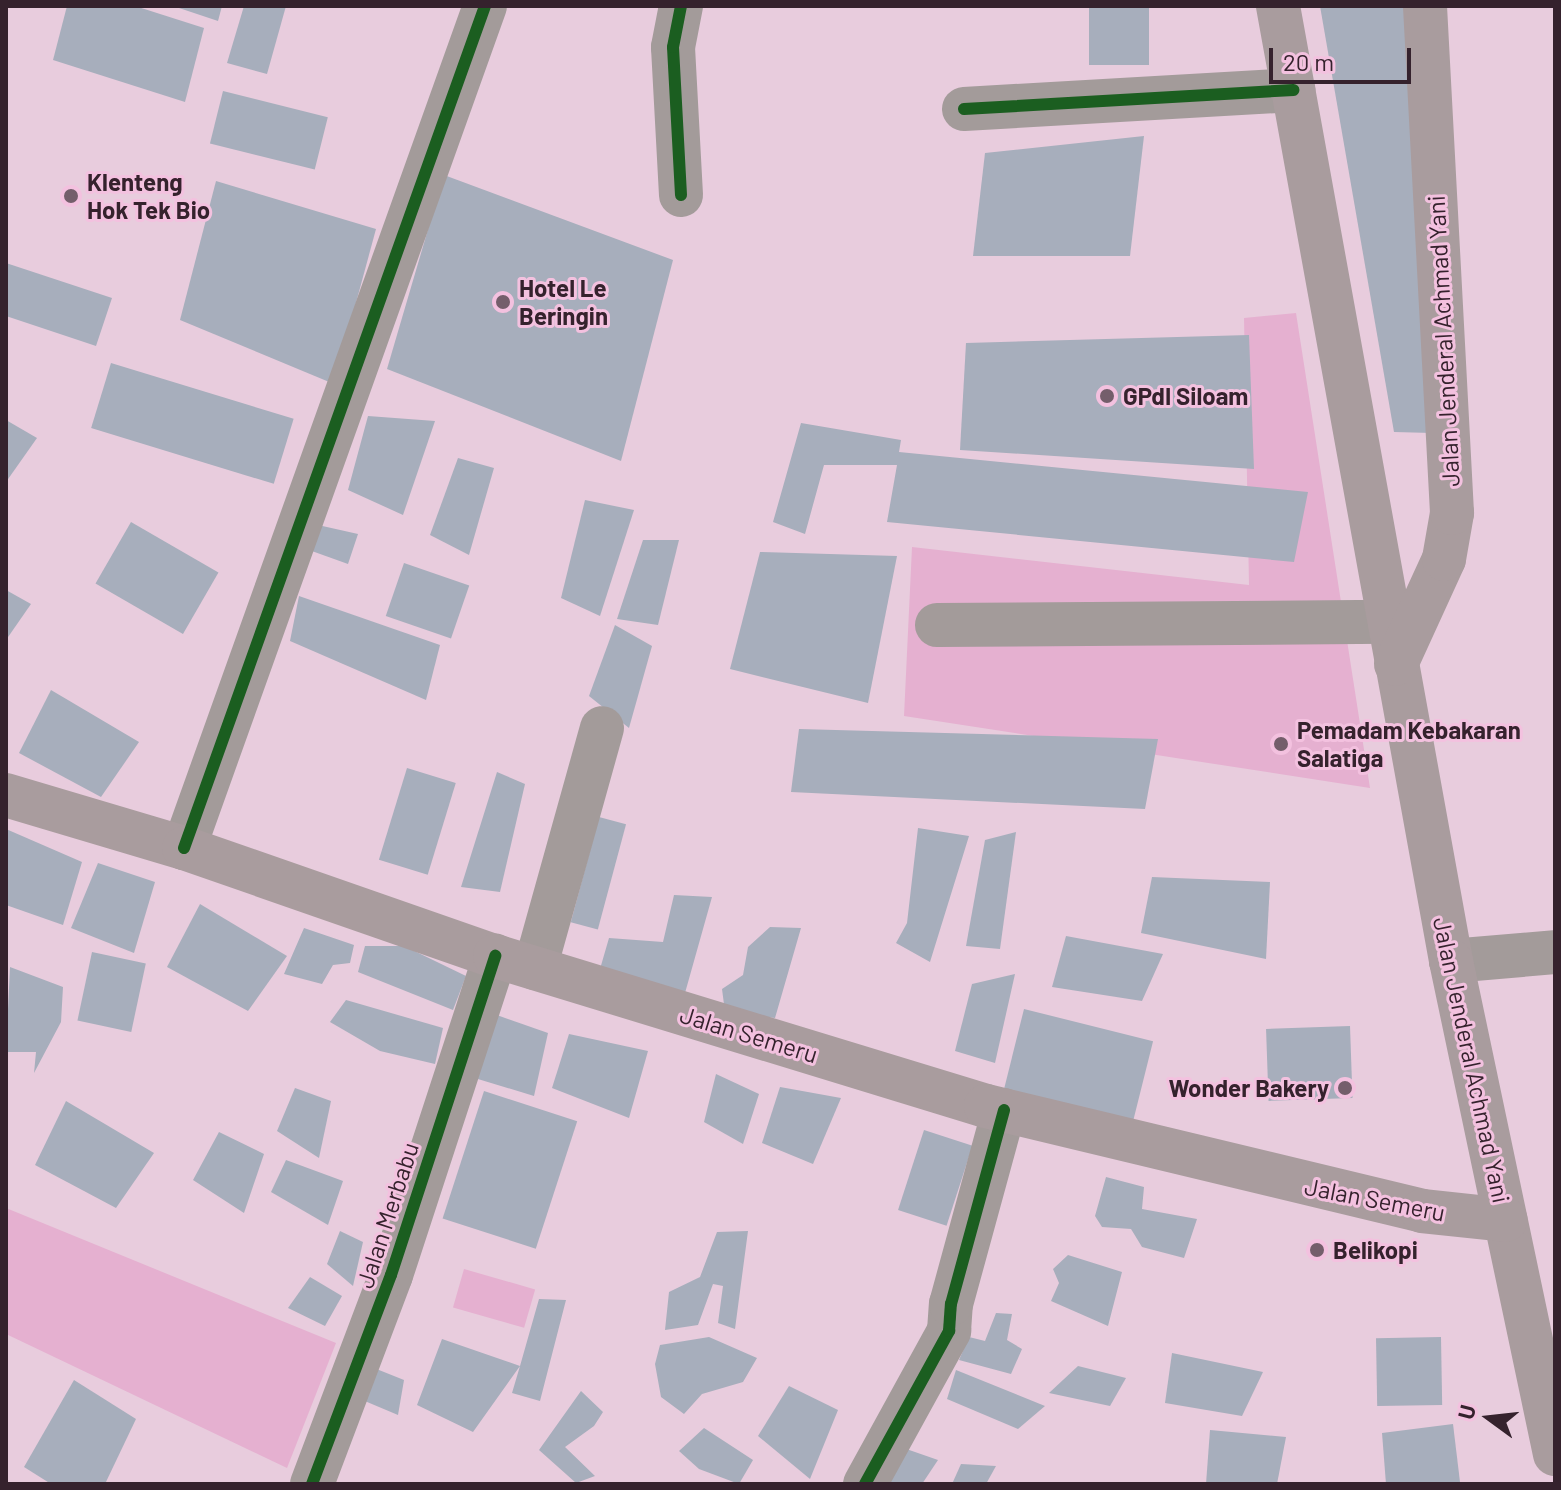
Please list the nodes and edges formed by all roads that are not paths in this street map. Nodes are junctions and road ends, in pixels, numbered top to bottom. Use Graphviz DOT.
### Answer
graph roads {
  1 [pos="485,6"];
  2 [pos="681,6"];
  3 [pos="1278,6"];
  4 [pos="1425,6"];
  5 [pos="1293,90"];
  6 [pos="964,109"];
  7 [pos="681,195"];
  8 [pos="937,625"];
  9 [pos="1392,643"];
  10 [pos="602,728"];
  11 [pos="6,795"];
  12 [pos="184,848"];
  13 [pos="1555,952"];
  14 [pos="1451,961"];
  15 [pos="515,962"];
  16 [pos="1004,1110"];
  17 [pos="1506,1220"];
  18 [pos="1555,1454"];
  19 [pos="312,1484"];
  20 [pos="865,1484"];
  1 -- 12 [label="street"];
  2 -- 7 [label="street"];
  3 -- 5 [label="main road, Jalan Jenderal Achmad Yani"];
  4 -- 9 [label="main road, Jalan Jenderal Achmad Yani"];
  5 -- 6 [label="street"];
  5 -- 9 [label="main road, Jalan Jenderal Achmad Yani"];
  8 -- 9 [label="street"];
  9 -- 14 [label="main road, Jalan Jenderal Achmad Yani"];
  10 -- 15 [label="street, Jalan Merbabu"];
  11 -- 12 [label="main road, Jalan Semeru"];
  12 -- 15 [label="main road, Jalan Semeru"];
  13 -- 14 [label="street"];
  14 -- 17 [label="main road, Jalan Jenderal Achmad Yani"];
  15 -- 16 [label="main road, Jalan Semeru"];
  15 -- 19 [label="street, Jalan Merbabu"];
  16 -- 17 [label="main road, Jalan Semeru"];
  16 -- 20 [label="street"];
  17 -- 18 [label="main road, Jalan Jenderal Achmad Yani"];
}
